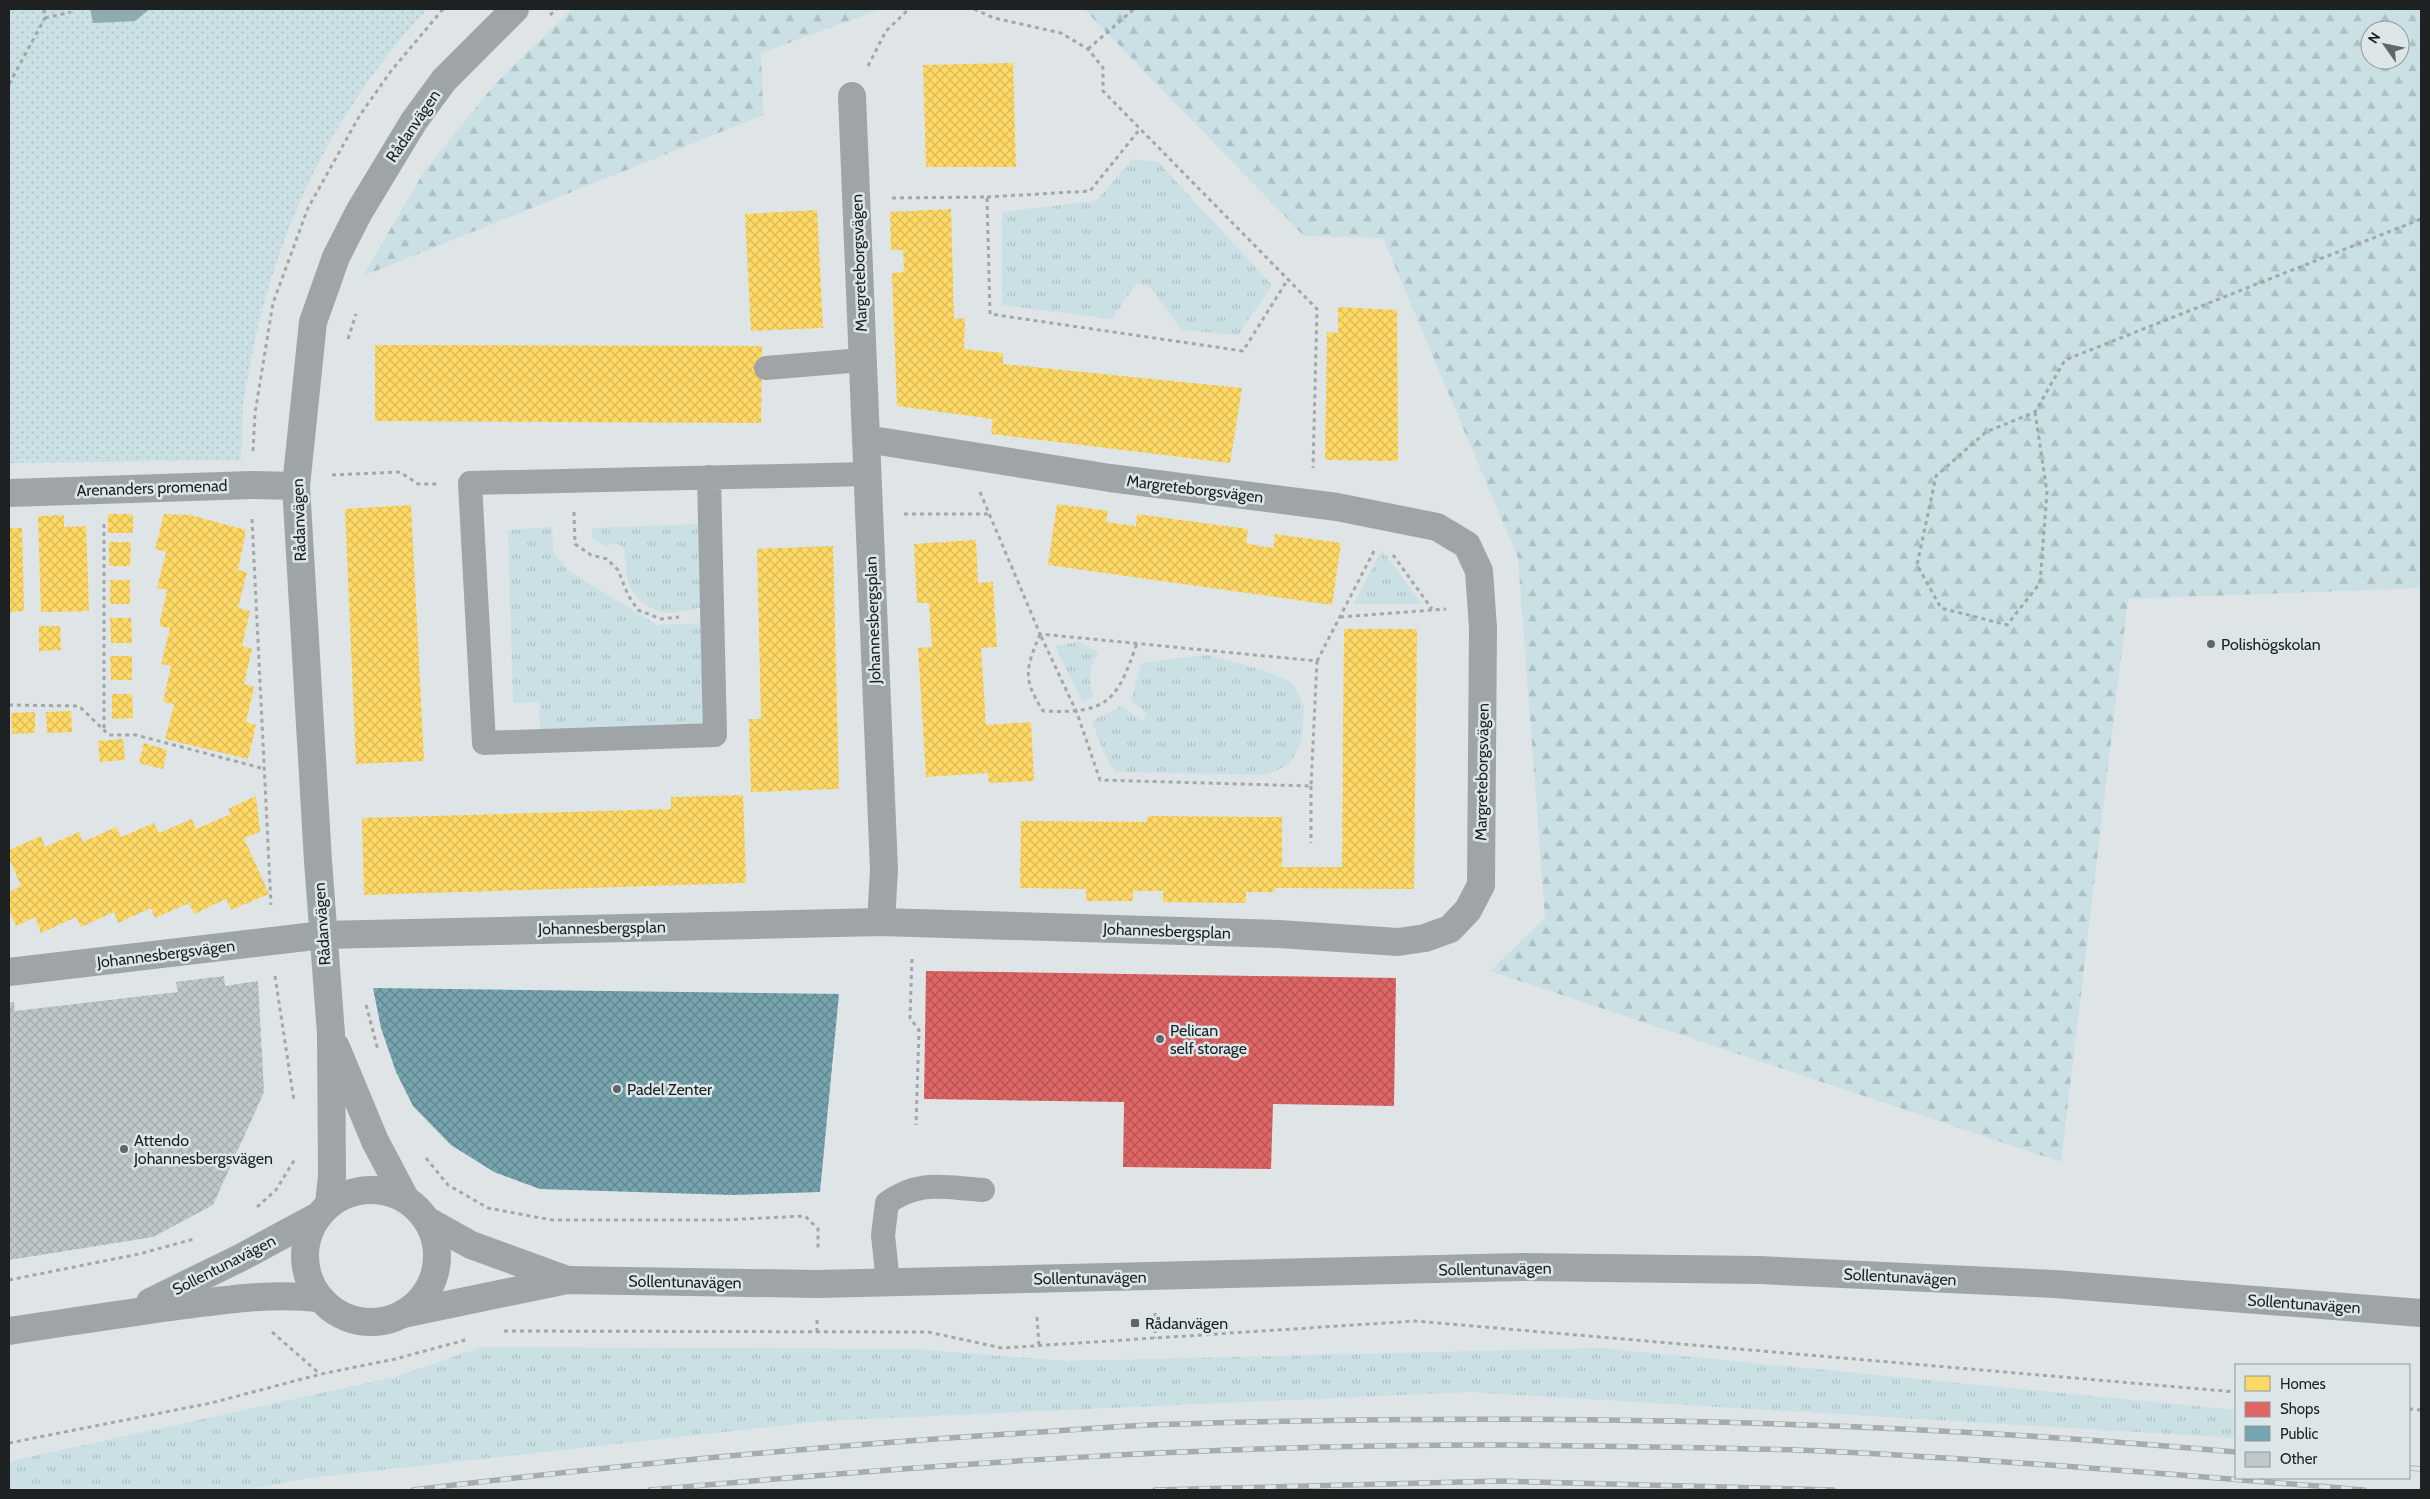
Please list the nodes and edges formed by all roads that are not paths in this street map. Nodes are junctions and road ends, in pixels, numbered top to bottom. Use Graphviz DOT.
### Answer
graph roads {
  1 [pos="515,9"];
  2 [pos="852,96"];
  3 [pos="862,360"];
  4 [pos="766,368"];
  5 [pos="866,439"];
  6 [pos="867,474"];
  7 [pos="709,478"];
  8 [pos="296,486"];
  9 [pos="9,493"];
  10 [pos="881,922"];
  11 [pos="1450,929"];
  12 [pos="323,935"];
  13 [pos="9,972"];
  14 [pos="331,1034"];
  15 [pos="983,1190"];
  16 [pos="404,1198"];
  17 [pos="324,1210"];
  18 [pos="428,1221"];
  19 [pos="567,1280"];
  20 [pos="888,1282"];
  21 [pos="319,1298"];
  22 [pos="129,1312"];
  23 [pos="2421,1313"];
  24 [pos="403,1314"];
  25 [pos="9,1332"];
  1 -- 8 [label="street, Rådanvägen"];
  2 -- 3 [label="street, Margreteborgsvägen"];
  3 -- 4 [label="lane"];
  3 -- 5 [label="street, Margreteborgsvägen"];
  5 -- 6 [label="street, Johannesbergsplan"];
  5 -- 11 [label="street, Margreteborgsvägen"];
  6 -- 7 [label="lane"];
  6 -- 10 [label="street, Johannesbergsplan"];
  7 -- 7 [label="lane"];
  8 -- 9 [label="street, Arenanders promenad"];
  8 -- 12 [label="street, Rådanvägen"];
  10 -- 11 [label="street, Johannesbergsplan"];
  10 -- 12 [label="street, Johannesbergsplan"];
  12 -- 13 [label="street, Johannesbergsvägen"];
  12 -- 14 [label="street, Rådanvägen"];
  14 -- 16 [label="street, Rådanvägen"];
  14 -- 17 [label="street, Rådanvägen"];
  15 -- 20 [label="lane"];
  16 -- 17 [label="street"];
  16 -- 18 [label="street"];
  17 -- 21 [label="street"];
  17 -- 22 [label="street, Sollentunavägen"];
  18 -- 19 [label="street, Sollentunavägen"];
  18 -- 24 [label="street"];
  19 -- 20 [label="street, Sollentunavägen"];
  19 -- 24 [label="street, Sollentunavägen"];
  20 -- 23 [label="street, Sollentunavägen"];
  21 -- 22 [label="street, Sollentunavägen"];
  21 -- 24 [label="street"];
  22 -- 25 [label="street, Sollentunavägen"];
}
